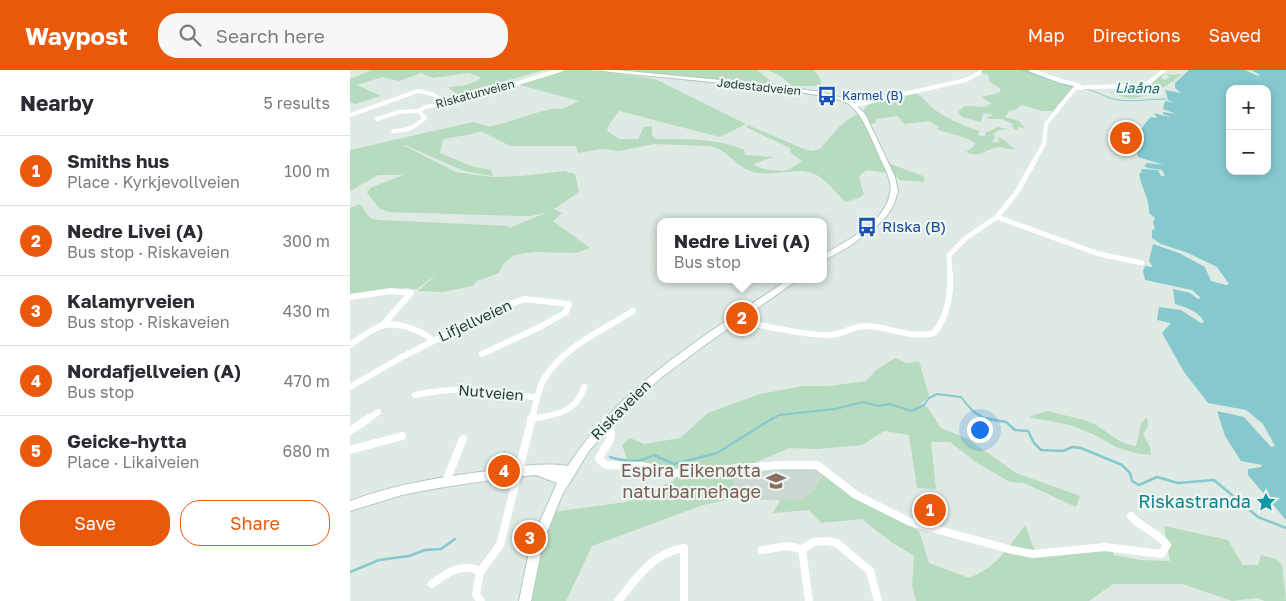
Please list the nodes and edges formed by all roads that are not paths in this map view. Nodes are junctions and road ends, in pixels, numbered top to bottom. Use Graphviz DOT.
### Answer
graph roads {
  1 [pos="560,70"];
  2 [pos="602,70"];
  3 [pos="980,70"];
  4 [pos="1031,70"];
  5 [pos="1164,70"];
  6 [pos="1093,87"];
  7 [pos="442,104"];
  8 [pos="855,105"];
  9 [pos="419,111"];
  10 [pos="350,115"];
  11 [pos="377,119"];
  12 [pos="393,131"];
  13 [pos="997,216"];
  14 [pos="827,256"];
  15 [pos="1142,263"];
  16 [pos="789,283"];
  17 [pos="350,297"];
  18 [pos="632,311"];
  19 [pos="733,321"];
  20 [pos="382,326"];
  21 [pos="433,340"];
  22 [pos="350,345"];
  23 [pos="482,354"];
  24 [pos="584,387"];
  25 [pos="350,388"];
  26 [pos="415,395"];
  27 [pos="536,398"];
  28 [pos="378,412"];
  29 [pos="531,419"];
  30 [pos="606,421"];
  31 [pos="350,431"];
  32 [pos="402,436"];
  33 [pos="462,439"];
  34 [pos="350,450"];
  35 [pos="517,472"];
  36 [pos="566,476"];
  37 [pos="446,481"];
  38 [pos="350,506"];
  39 [pos="1131,516"];
  40 [pos="802,549"];
  41 [pos="762,550"];
  42 [pos="479,570"];
  43 [pos="432,584"];
  44 [pos="481,601"];
  45 [pos="525,601"];
  46 [pos="618,601"];
  47 [pos="684,601"];
  48 [pos="809,601"];
  49 [pos="878,601"];
  1 -- 7 [label="street, Riskatunveien"];
  2 -- 8 [label="main road, Jødestadveien"];
  3 -- 8 [label="street"];
  4 -- 6 [label="street"];
  5 -- 6 [label="street"];
  6 -- 13 [label="street"];
  7 -- 9 [label="street, Riskatunveien"];
  7 -- 10 [label="street"];
  8 -- 14 [label="main road"];
  9 -- 11 [label="street, Riskatunveien"];
  9 -- 12 [label="street, Riskatunveien"];
  13 -- 15 [label="street"];
  13 -- 19 [label="street"];
  16 -- 19 [label="main road, Riskaveien"];
  17 -- 20 [label="street"];
  18 -- 27 [label="street"];
  19 -- 30 [label="main road, Riskaveien"];
  20 -- 21 [label="street"];
  20 -- 22 [label="street"];
  21 -- 23 [label="street, Lifjellveien"];
  21 -- 25 [label="street, Lifjellveien"];
  24 -- 29 [label="street"];
  26 -- 27 [label="street, Nutveien"];
  27 -- 29 [label="street"];
  28 -- 31 [label="street"];
  29 -- 35 [label="street"];
  30 -- 36 [label="main road, Riskaveien"];
  30 -- 39 [label="street"];
  32 -- 34 [label="street"];
  33 -- 37 [label="street"];
  35 -- 36 [label="street"];
  35 -- 37 [label="street"];
  35 -- 42 [label="street"];
  36 -- 45 [label="street, Riskaveien"];
  37 -- 38 [label="street"];
  40 -- 41 [label="street"];
  40 -- 48 [label="street"];
  40 -- 49 [label="street"];
  42 -- 43 [label="street"];
  42 -- 44 [label="street"];
  46 -- 47 [label="street"];
}
